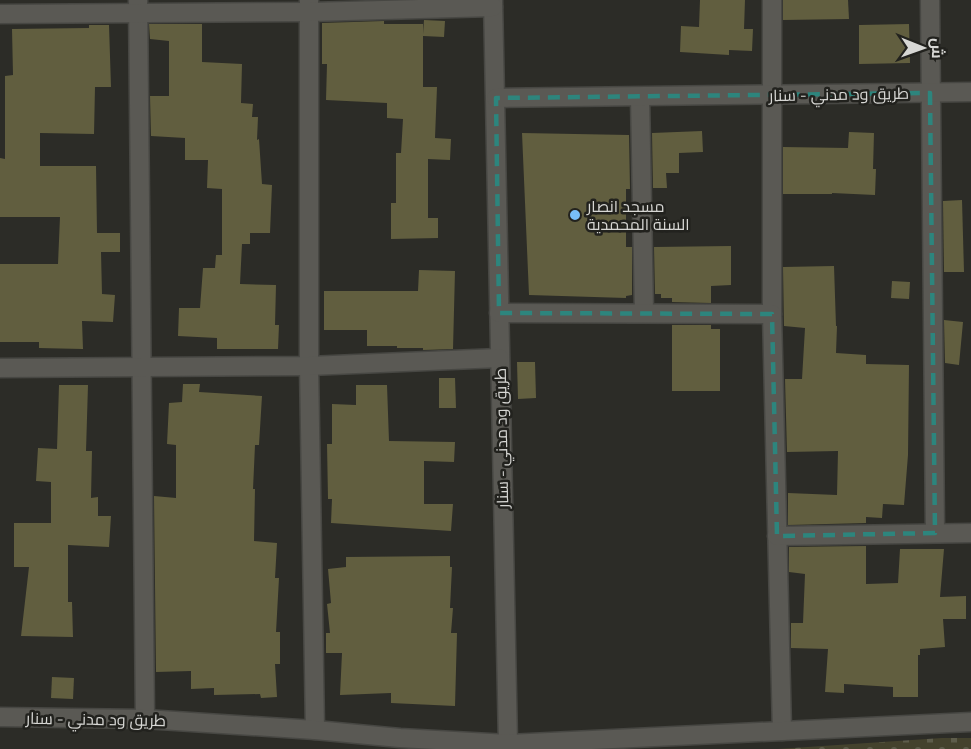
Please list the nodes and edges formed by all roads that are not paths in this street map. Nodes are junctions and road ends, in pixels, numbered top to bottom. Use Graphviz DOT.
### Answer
graph roads {
  1 [pos="772,0"];
  2 [pos="930,0"];
  3 [pos="493,4"];
  4 [pos="138,6"];
  5 [pos="310,6"];
  6 [pos="0,14"];
  7 [pos="971,92"];
  8 [pos="930,93"];
  9 [pos="771,95"];
  10 [pos="640,97"];
  11 [pos="496,98"];
  12 [pos="644,312"];
  13 [pos="499,313"];
  14 [pos="772,314"];
  15 [pos="499,358"];
  16 [pos="141,366"];
  17 [pos="309,366"];
  18 [pos="0,368"];
  19 [pos="935,533"];
  20 [pos="971,533"];
  21 [pos="777,536"];
  22 [pos="0,717"];
  23 [pos="145,719"];
  24 [pos="971,722"];
  25 [pos="315,730"];
  26 [pos="782,730"];
  27 [pos="399,744"];
  28 [pos="508,744"];
  29 [pos="554,746"];
  1 -- 9 [label="street"];
  2 -- 8 [label="street"];
  3 -- 5 [label="street"];
  3 -- 11 [label="street"];
  4 -- 5 [label="street"];
  4 -- 6 [label="street"];
  4 -- 16 [label="street"];
  5 -- 17 [label="street"];
  7 -- 8 [label="street, طريق ود مدني - سنار"];
  8 -- 9 [label="street, طريق ود مدني - سنار"];
  8 -- 19 [label="street"];
  9 -- 10 [label="street, طريق ود مدني - سنار"];
  9 -- 14 [label="street"];
  10 -- 11 [label="street, طريق ود مدني - سنار"];
  10 -- 12 [label="street"];
  11 -- 13 [label="street, طريق ود مدني - سنار"];
  12 -- 13 [label="street"];
  12 -- 14 [label="street"];
  13 -- 15 [label="street, طريق ود مدني - سنار"];
  14 -- 21 [label="street"];
  15 -- 17 [label="street"];
  15 -- 28 [label="street, طريق ود مدني - سنار"];
  16 -- 17 [label="street"];
  16 -- 18 [label="street"];
  16 -- 23 [label="street"];
  17 -- 25 [label="street"];
  19 -- 20 [label="street"];
  19 -- 21 [label="street"];
  21 -- 26 [label="street"];
  22 -- 23 [label="street, طريق ود مدني - سنار"];
  23 -- 25 [label="street, طريق ود مدني - سنار"];
  24 -- 26 [label="street"];
  25 -- 27 [label="street, طريق ود مدني - سنار"];
  26 -- 29 [label="street"];
  27 -- 28 [label="street, طريق ود مدني - سنار"];
  28 -- 29 [label="street"];
}
